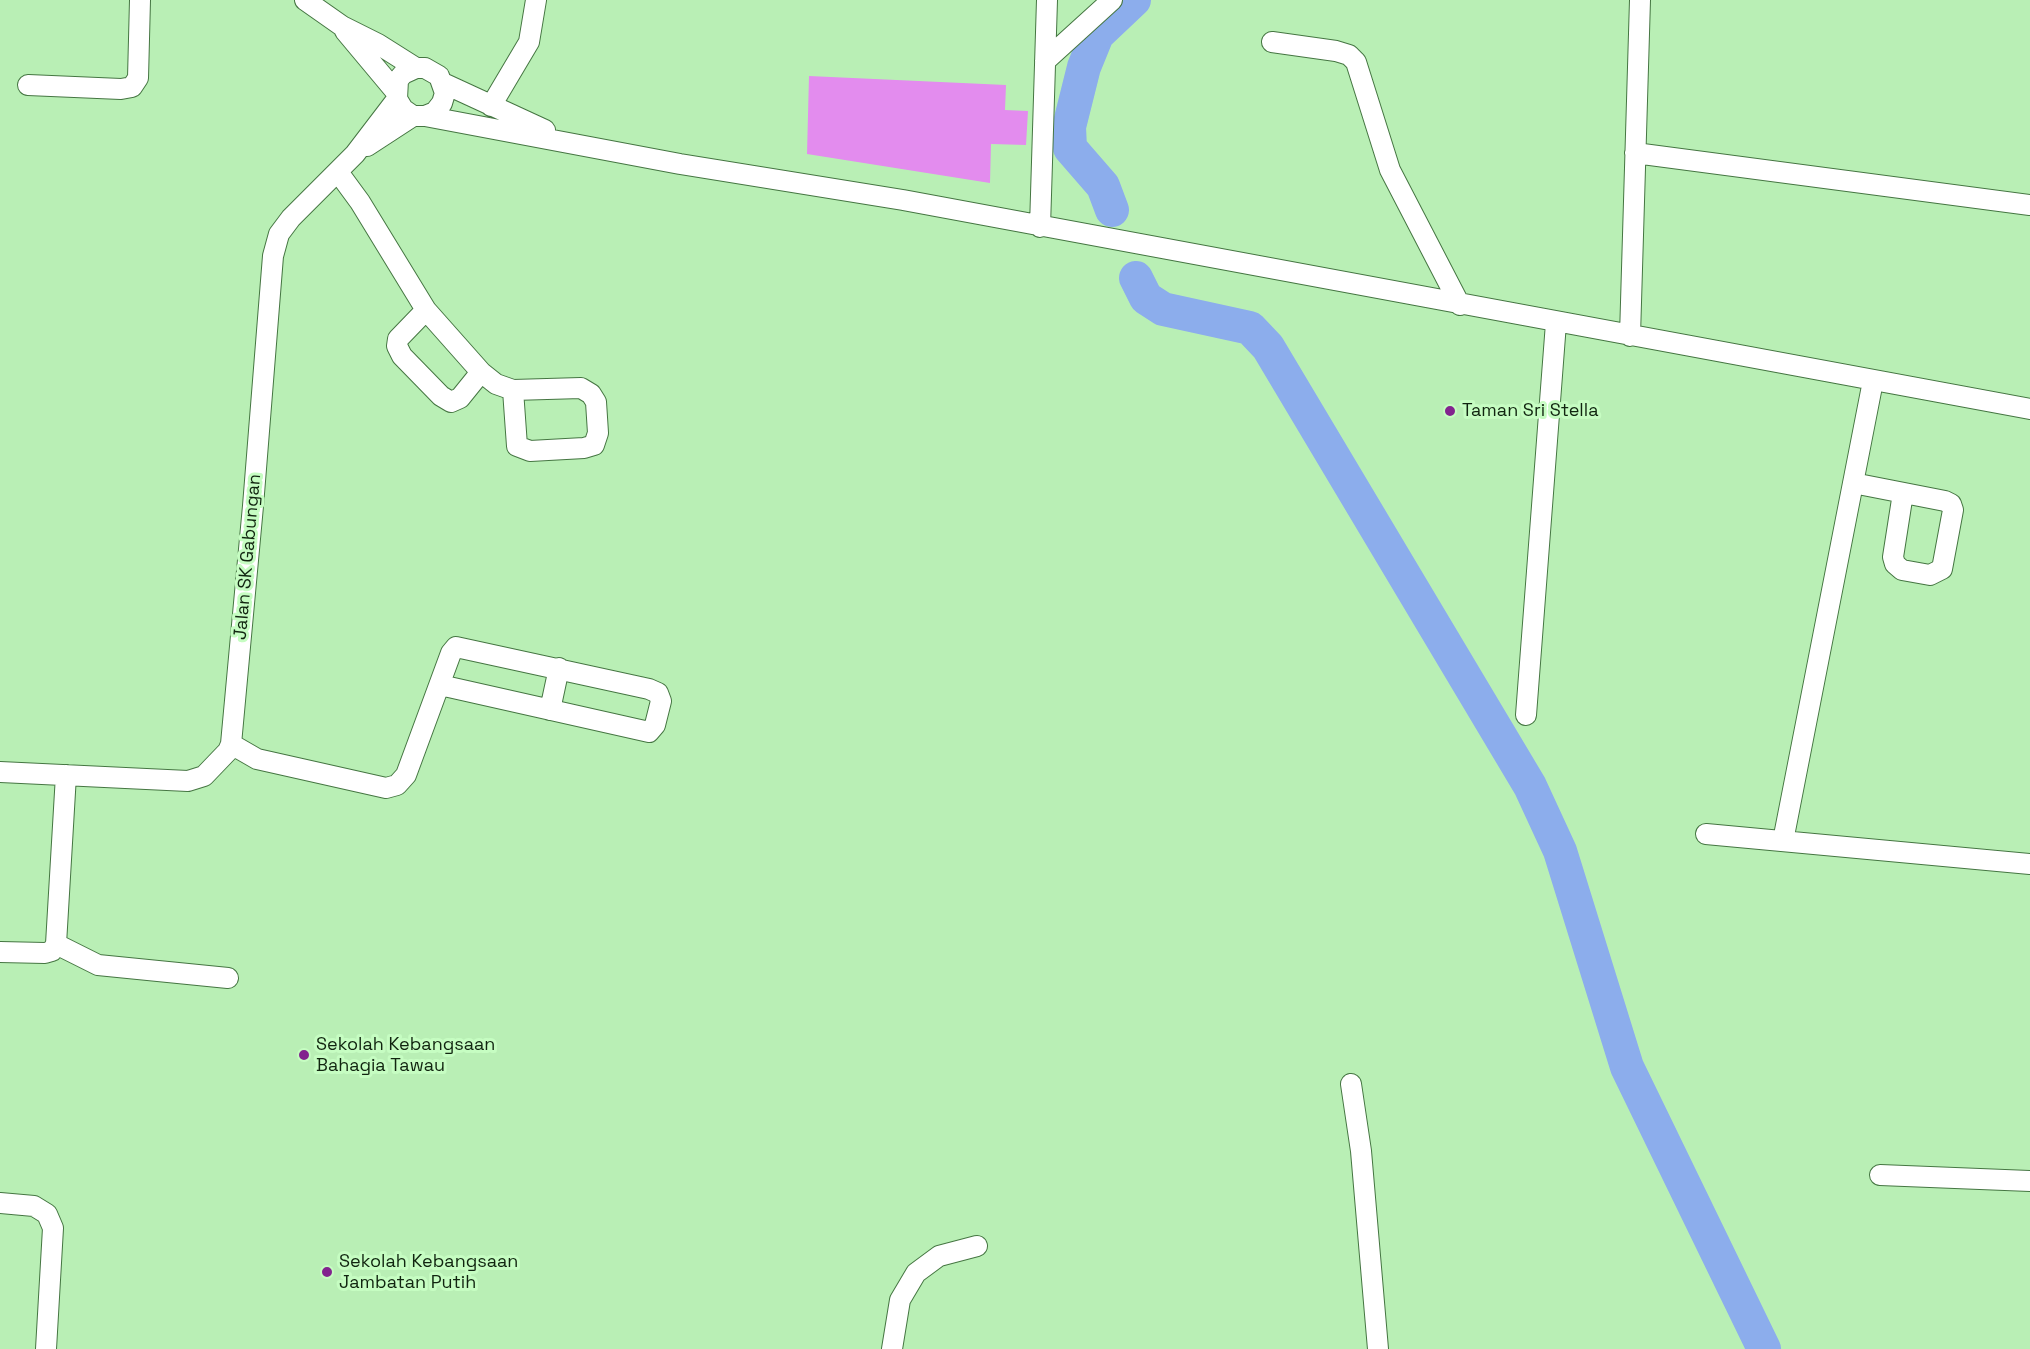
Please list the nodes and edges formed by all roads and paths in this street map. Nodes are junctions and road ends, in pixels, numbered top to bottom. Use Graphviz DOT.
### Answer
graph roads {
  1 [pos="140,0"];
  2 [pos="305,0"];
  3 [pos="536,0"];
  4 [pos="1047,0"];
  5 [pos="1112,0"];
  6 [pos="1640,0"];
  7 [pos="342,26"];
  8 [pos="1272,42"];
  9 [pos="1045,61"];
  10 [pos="416,68"];
  11 [pos="443,83"];
  12 [pos="28,85"];
  13 [pos="396,95"];
  14 [pos="491,106"];
  15 [pos="419,116"];
  16 [pos="580,146"];
  17 [pos="1635,153"];
  18 [pos="355,154"];
  19 [pos="338,172"];
  20 [pos="2030,205"];
  21 [pos="1040,227"];
  22 [pos="1460,304"];
  23 [pos="426,310"];
  24 [pos="1556,323"];
  25 [pos="1630,336"];
  26 [pos="481,372"];
  27 [pos="1873,381"];
  28 [pos="513,390"];
  29 [pos="2030,409"];
  30 [pos="1853,483"];
  31 [pos="1903,493"];
  32 [pos="559,668"];
  33 [pos="440,685"];
  34 [pos="550,710"];
  35 [pos="1526,715"];
  36 [pos="229,747"];
  37 [pos="0,772"];
  38 [pos="66,775"];
  39 [pos="1706,834"];
  40 [pos="1783,841"];
  41 [pos="2030,864"];
  42 [pos="56,944"];
  43 [pos="0,952"];
  44 [pos="228,978"];
  45 [pos="1350,1084"];
  46 [pos="1880,1175"];
  47 [pos="2030,1181"];
  48 [pos="0,1203"];
  49 [pos="977,1246"];
  50 [pos="46,1349"];
  51 [pos="892,1349"];
  52 [pos="1378,1349"];
  1 -- 12 [label="street"];
  2 -- 7 [label="street"];
  3 -- 14 [label="street"];
  4 -- 9 [label="street"];
  5 -- 9 [label="street"];
  6 -- 17 [label="street"];
  7 -- 10 [label="street"];
  7 -- 13 [label="street"];
  8 -- 22 [label="street"];
  9 -- 21 [label="street"];
  10 -- 11 [label="street"];
  10 -- 13 [label="street"];
  11 -- 14 [label="street"];
  11 -- 15 [label="street"];
  13 -- 15 [label="street"];
  13 -- 18 [label="street, Jalan SK Gabungan"];
  14 -- 16 [label="street"];
  15 -- 16 [label="street"];
  15 -- 18 [label="street, Jalan SK Gabungan"];
  16 -- 21 [label="street"];
  17 -- 20 [label="street"];
  17 -- 25 [label="street"];
  18 -- 19 [label="street, Jalan SK Gabungan"];
  19 -- 23 [label="street"];
  19 -- 36 [label="street, Jalan SK Gabungan"];
  21 -- 22 [label="street"];
  22 -- 24 [label="street"];
  23 -- 26 [label="street"];
  23 -- 26 [label="street"];
  24 -- 25 [label="street"];
  24 -- 35 [label="street"];
  25 -- 27 [label="street"];
  26 -- 28 [label="street"];
  27 -- 29 [label="street"];
  27 -- 30 [label="street"];
  28 -- 28 [label="street"];
  30 -- 31 [label="street"];
  30 -- 40 [label="street"];
  32 -- 33 [label="street"];
  32 -- 34 [label="street"];
  32 -- 34 [label="street"];
  33 -- 34 [label="street"];
  33 -- 36 [label="street"];
  36 -- 38 [label="street"];
  37 -- 38 [label="street"];
  38 -- 42 [label="street"];
  39 -- 40 [label="street"];
  40 -- 41 [label="street"];
  42 -- 43 [label="street"];
  42 -- 44 [label="street"];
  45 -- 52 [label="street"];
  46 -- 47 [label="street"];
  48 -- 50 [label="street"];
  49 -- 51 [label="street"];
}
